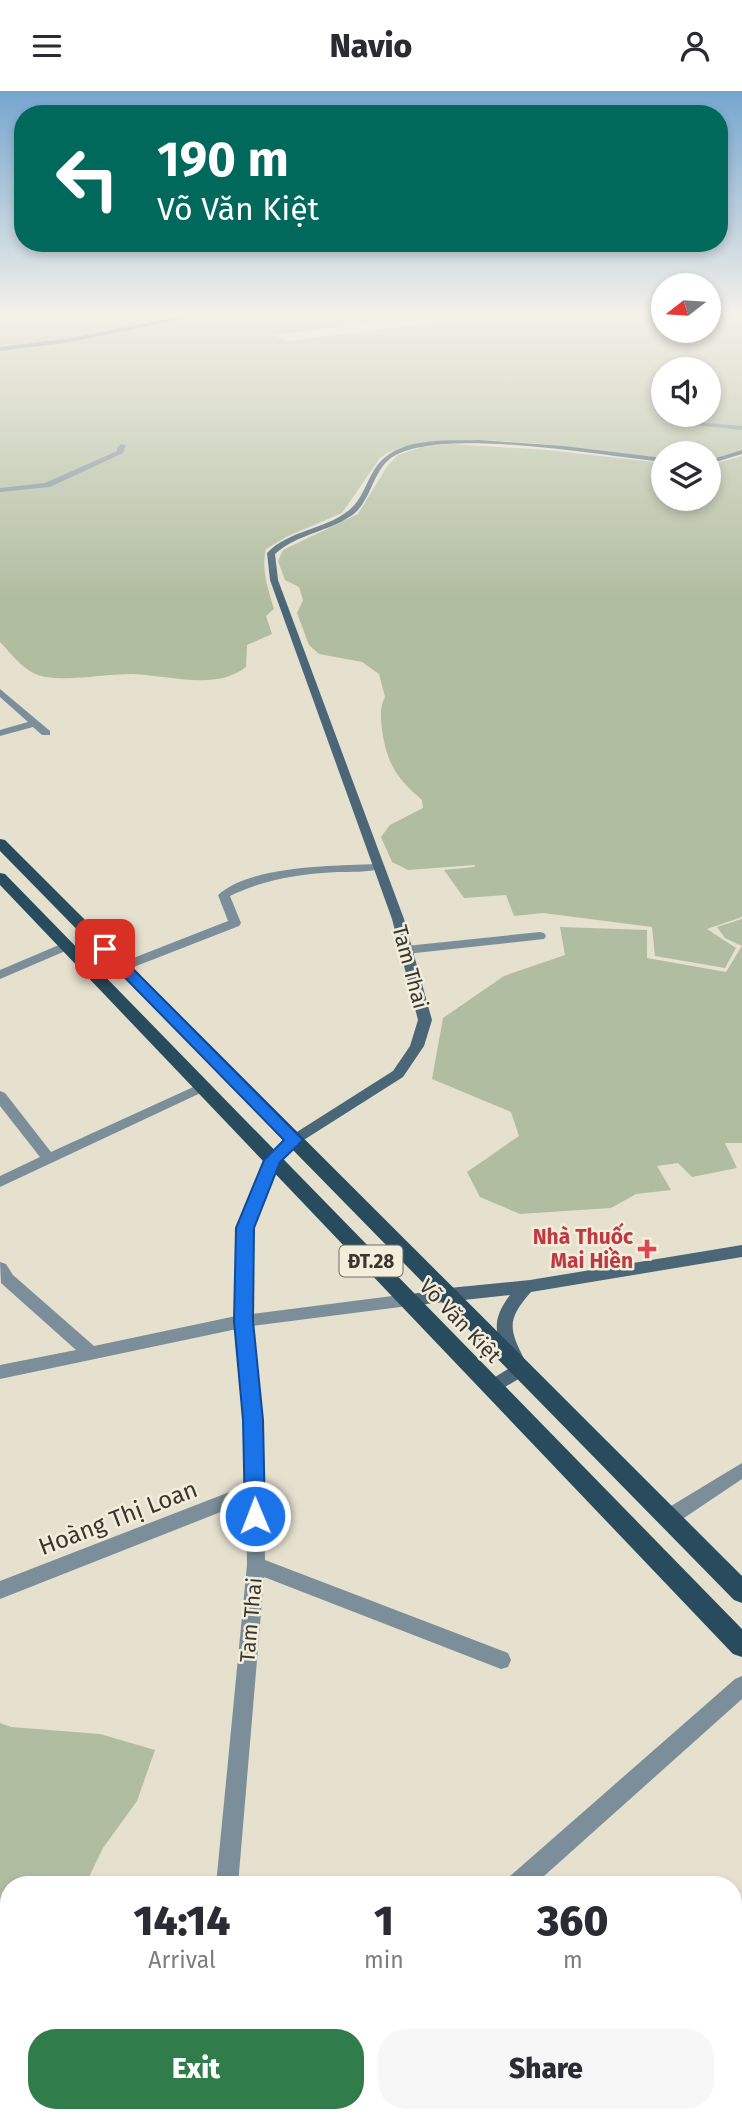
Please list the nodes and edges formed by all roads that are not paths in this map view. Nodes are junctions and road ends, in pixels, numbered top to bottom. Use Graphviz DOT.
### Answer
graph roads {
  1 [pos="721,426"];
  2 [pos="742,428"];
  3 [pos="123,445"];
  4 [pos="742,452"];
  5 [pos="721,458"];
  6 [pos="651,459"];
  7 [pos="0,490"];
  8 [pos="0,692"];
  9 [pos="11,703"];
  10 [pos="0,706"];
  11 [pos="35,723"];
  12 [pos="0,733"];
  13 [pos="46,733"];
  14 [pos="0,843"];
  15 [pos="377,867"];
  16 [pos="0,877"];
  17 [pos="540,936"];
  18 [pos="66,946"];
  19 [pos="406,950"];
  20 [pos="122,967"];
  21 [pos="0,975"];
  22 [pos="202,1087"];
  23 [pos="0,1096"];
  24 [pos="294,1140"];
  25 [pos="48,1158"];
  26 [pos="273,1160"];
  27 [pos="0,1182"];
  28 [pos="742,1251"];
  29 [pos="0,1268"];
  30 [pos="527,1286"];
  31 [pos="445,1292"];
  32 [pos="408,1300"];
  33 [pos="243,1321"];
  34 [pos="90,1352"];
  35 [pos="520,1369"];
  36 [pos="0,1372"];
  37 [pos="492,1388"];
  38 [pos="742,1470"];
  39 [pos="254,1491"];
  40 [pos="668,1518"];
  41 [pos="256,1565"];
  42 [pos="0,1590"];
  43 [pos="742,1592"];
  44 [pos="742,1646"];
  45 [pos="501,1660"];
  46 [pos="742,1686"];
  47 [pos="228,1876"];
  48 [pos="527,1876"];
  1 -- 2 [label="street"];
  3 -- 7 [label="street"];
  4 -- 5 [label="street"];
  6 -- 15 [label="street, Tam Thai"];
  8 -- 9 [label="street"];
  9 -- 10 [label="street"];
  9 -- 11 [label="street"];
  11 -- 12 [label="street"];
  11 -- 13 [label="street"];
  14 -- 20 [label="main road, Võ Văn Kiệt / ĐT.28"];
  15 -- 19 [label="street, Tam Thai"];
  15 -- 20 [label="street"];
  16 -- 18 [label="main road, Võ Văn Kiệt / ĐT.28"];
  17 -- 19 [label="street"];
  18 -- 21 [label="street"];
  18 -- 22 [label="main road, Võ Văn Kiệt / ĐT.28"];
  19 -- 24 [label="street, Tam Thai"];
  20 -- 24 [label="main road, Võ Văn Kiệt / ĐT.28"];
  22 -- 25 [label="street"];
  22 -- 26 [label="main road, Võ Văn Kiệt / ĐT.28"];
  23 -- 25 [label="street"];
  24 -- 26 [label="street, Tam Thai"];
  24 -- 31 [label="main road, Võ Văn Kiệt / ĐT.28"];
  25 -- 27 [label="street"];
  26 -- 32 [label="main road, Võ Văn Kiệt / ĐT.28"];
  26 -- 33 [label="street, Tam Thai"];
  28 -- 30 [label="street"];
  29 -- 34 [label="street"];
  30 -- 31 [label="street"];
  30 -- 35 [label="street"];
  31 -- 32 [label="street"];
  31 -- 35 [label="main road, Võ Văn Kiệt / ĐT.28"];
  32 -- 33 [label="street"];
  32 -- 37 [label="main road, Võ Văn Kiệt / ĐT.28"];
  33 -- 34 [label="street"];
  33 -- 39 [label="street, Tam Thai"];
  34 -- 36 [label="street"];
  35 -- 37 [label="street"];
  35 -- 40 [label="main road, Võ Văn Kiệt / ĐT.28"];
  37 -- 44 [label="main road, Võ Văn Kiệt / ĐT.28"];
  38 -- 40 [label="street"];
  39 -- 41 [label="street, Tam Thai"];
  39 -- 42 [label="street, Hoàng Thị Loan"];
  40 -- 43 [label="main road, Võ Văn Kiệt / ĐT.28"];
  41 -- 45 [label="street"];
  41 -- 47 [label="street, Tam Thai"];
  46 -- 48 [label="street"];
}
